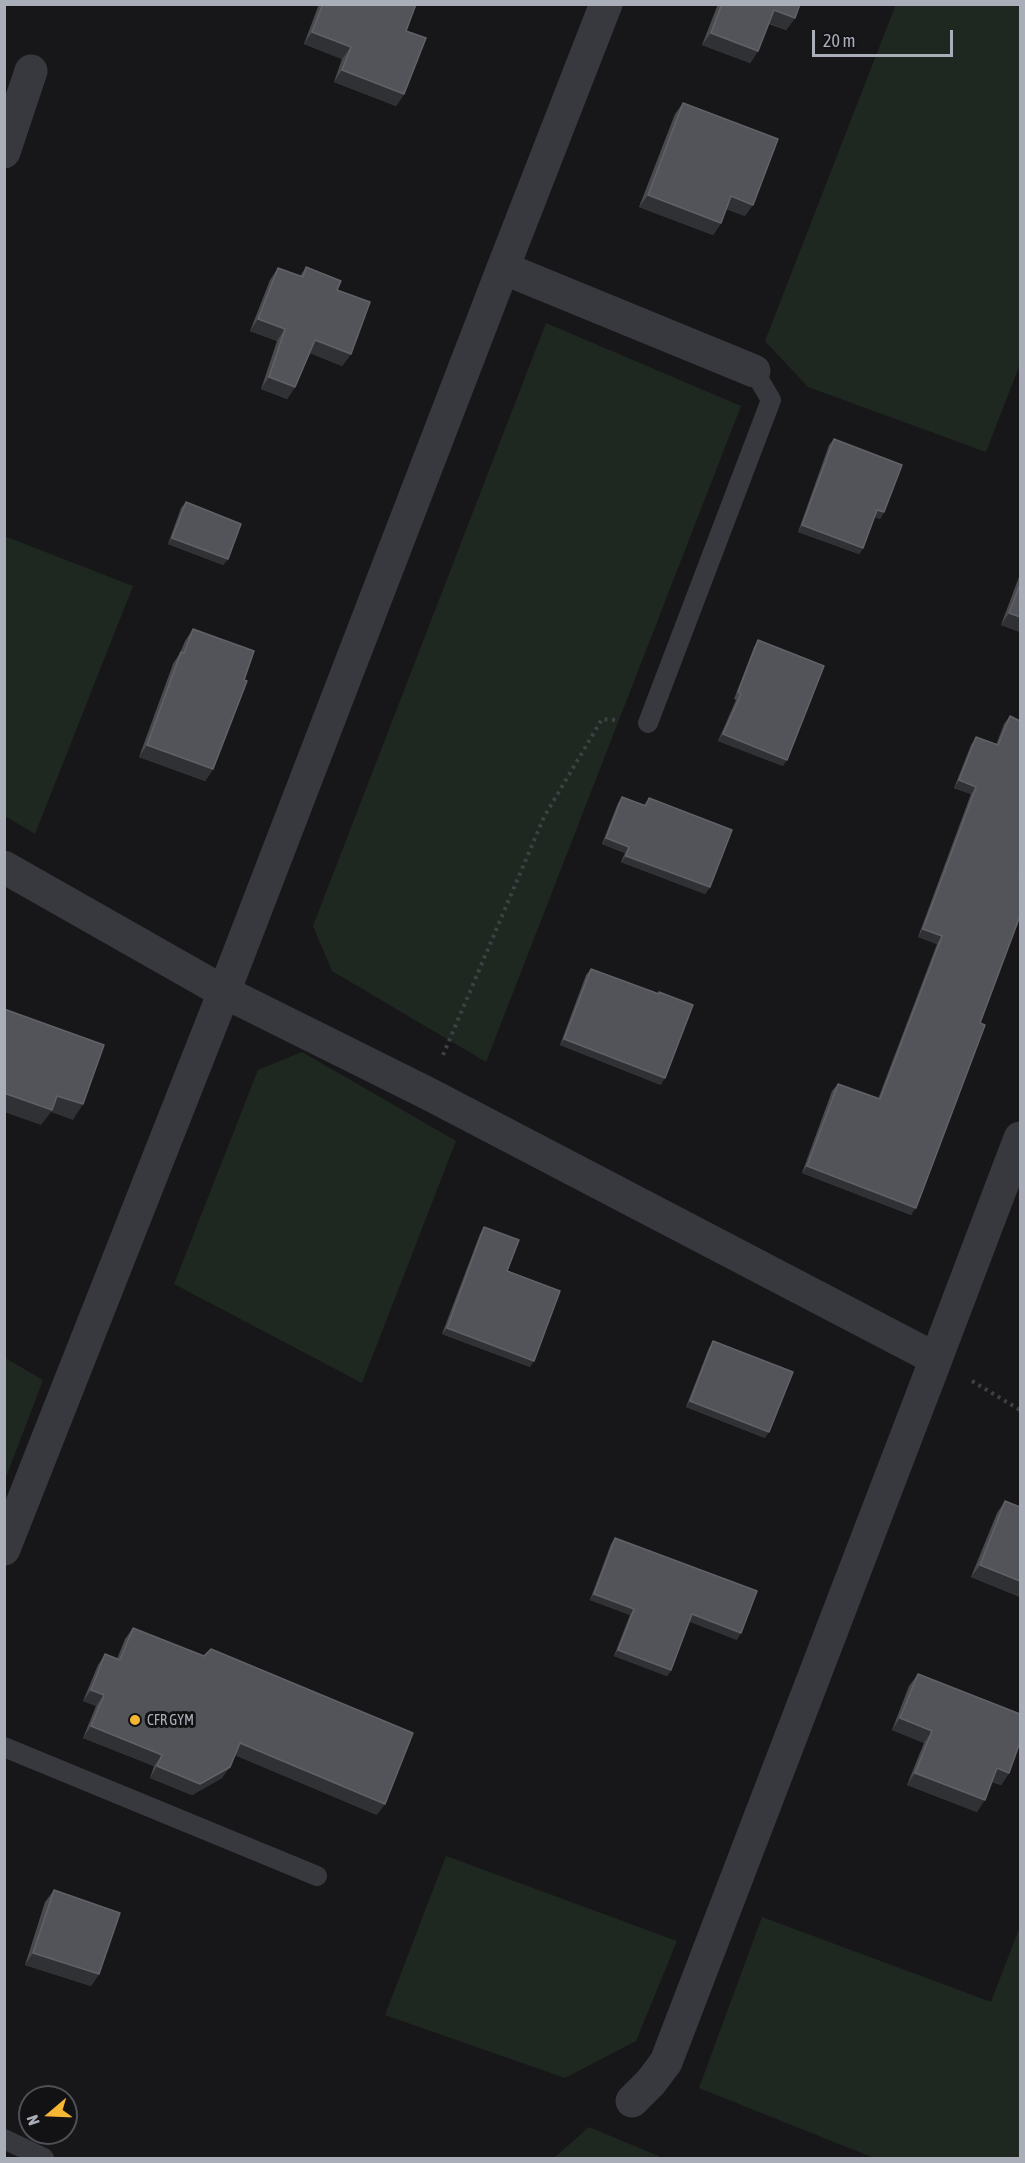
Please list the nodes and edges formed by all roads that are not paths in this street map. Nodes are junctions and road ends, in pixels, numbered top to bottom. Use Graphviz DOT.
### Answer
graph roads {
  1 [pos="606,4"];
  2 [pos="31,71"];
  3 [pos="4,152"];
  4 [pos="502,268"];
  5 [pos="754,370"];
  6 [pos="648,723"];
  7 [pos="4,867"];
  8 [pos="224,992"];
  9 [pos="1020,1138"];
  10 [pos="936,1359"];
  11 [pos="4,1549"];
  12 [pos="4,1747"];
  13 [pos="317,1876"];
  14 [pos="632,2101"];
  15 [pos="4,2139"];
  16 [pos="44,2158"];
  1 -- 4 [label="street"];
  2 -- 3 [label="street"];
  4 -- 5 [label="street"];
  4 -- 8 [label="street"];
  5 -- 6 [label="lane"];
  7 -- 8 [label="street"];
  8 -- 10 [label="street"];
  8 -- 11 [label="street"];
  9 -- 10 [label="street"];
  10 -- 14 [label="street"];
  12 -- 13 [label="lane"];
  15 -- 16 [label="lane"];
}
